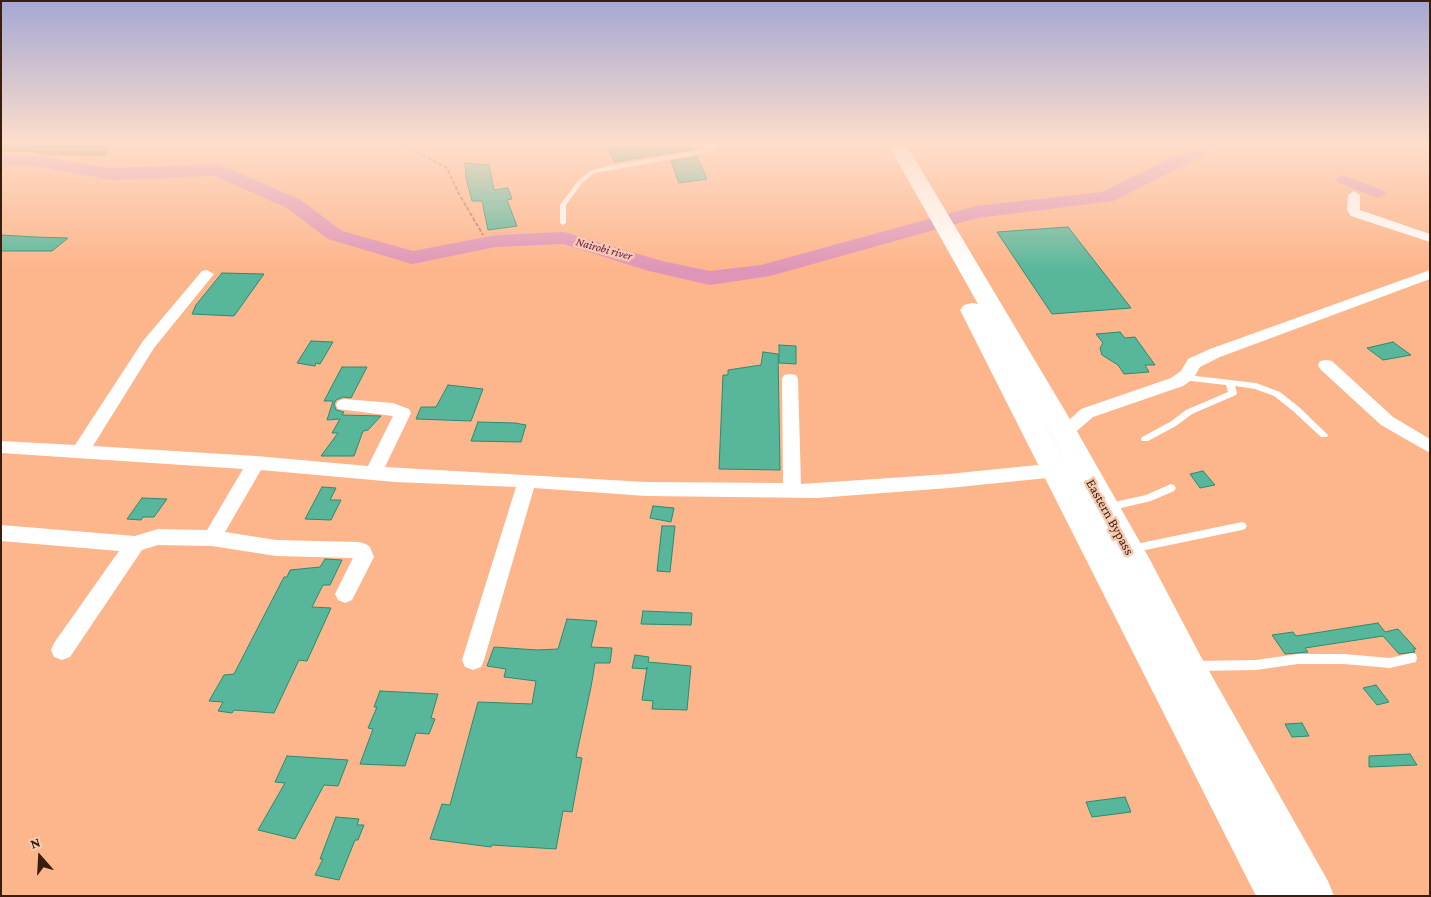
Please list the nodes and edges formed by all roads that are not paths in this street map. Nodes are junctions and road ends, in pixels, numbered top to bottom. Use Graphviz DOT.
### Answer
graph roads {
  1 [pos="577,186"];
  2 [pos="911,186"];
  3 [pos="916,186"];
  4 [pos="1354,195"];
  5 [pos="924,205"];
  6 [pos="563,223"];
  7 [pos="1430,238"];
  8 [pos="948,248"];
  9 [pos="207,274"];
  10 [pos="1430,274"];
  11 [pos="1326,365"];
  12 [pos="1187,375"];
  13 [pos="790,379"];
  14 [pos="1230,384"];
  15 [pos="344,405"];
  16 [pos="1064,433"];
  17 [pos="1324,435"];
  18 [pos="1145,438"];
  19 [pos="1,447"];
  20 [pos="1430,447"];
  21 [pos="80,452"];
  22 [pos="256,463"];
  23 [pos="1057,470"];
  24 [pos="374,472"];
  25 [pos="527,481"];
  26 [pos="1172,488"];
  27 [pos="792,490"];
  28 [pos="1105,507"];
  29 [pos="1242,526"];
  30 [pos="1,534"];
  31 [pos="212,538"];
  32 [pos="135,544"];
  33 [pos="1129,550"];
  34 [pos="345,594"];
  35 [pos="62,650"];
  36 [pos="1412,658"];
  37 [pos="473,660"];
  38 [pos="1188,666"];
  39 [pos="1278,896"];
  40 [pos="1313,896"];
  1 -- 6 [label="lane"];
  2 -- 5 [label="main road, Eastern Bypass"];
  3 -- 5 [label="main road, Eastern Bypass"];
  4 -- 7 [label="street"];
  5 -- 8 [label="main road, Eastern Bypass"];
  8 -- 16 [label="main road, Eastern Bypass"];
  8 -- 23 [label="main road, Eastern Bypass"];
  9 -- 21 [label="street"];
  10 -- 12 [label="street"];
  11 -- 20 [label="street"];
  12 -- 14 [label="lane"];
  12 -- 16 [label="street"];
  13 -- 27 [label="street"];
  14 -- 17 [label="lane"];
  14 -- 18 [label="lane"];
  15 -- 24 [label="street"];
  16 -- 28 [label="main road, Eastern Bypass"];
  19 -- 21 [label="street"];
  21 -- 22 [label="street"];
  22 -- 24 [label="street"];
  22 -- 31 [label="street"];
  23 -- 27 [label="street"];
  23 -- 39 [label="main road, Eastern Bypass"];
  24 -- 25 [label="street"];
  25 -- 27 [label="street"];
  25 -- 37 [label="street"];
  26 -- 28 [label="lane"];
  28 -- 33 [label="main road, Eastern Bypass"];
  29 -- 33 [label="lane"];
  30 -- 32 [label="street"];
  31 -- 32 [label="street"];
  31 -- 34 [label="street"];
  32 -- 35 [label="street"];
  33 -- 38 [label="main road, Eastern Bypass"];
  36 -- 38 [label="lane"];
  38 -- 40 [label="main road, Eastern Bypass"];
}
